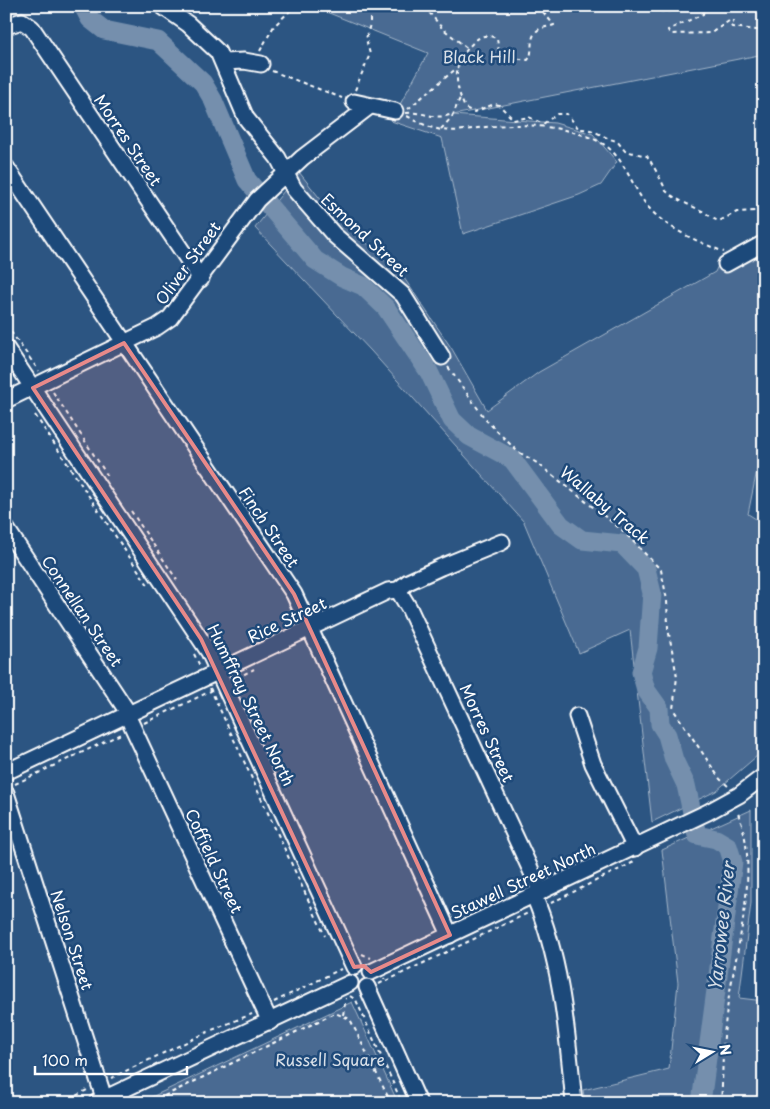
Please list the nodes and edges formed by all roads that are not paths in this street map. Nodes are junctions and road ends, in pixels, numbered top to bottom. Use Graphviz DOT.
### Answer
graph roads {
  1 [pos="162,6"];
  2 [pos="6,26"];
  3 [pos="223,62"];
  4 [pos="258,64"];
  5 [pos="352,101"];
  6 [pos="370,106"];
  7 [pos="398,113"];
  8 [pos="6,167"];
  9 [pos="285,173"];
  10 [pos="764,243"];
  11 [pos="726,264"];
  12 [pos="201,279"];
  13 [pos="124,343"];
  14 [pos="6,348"];
  15 [pos="442,357"];
  16 [pos="39,384"];
  17 [pos="6,400"];
  18 [pos="6,528"];
  19 [pos="502,542"];
  20 [pos="398,590"];
  21 [pos="309,628"];
  22 [pos="217,678"];
  23 [pos="577,716"];
  24 [pos="130,719"];
  25 [pos="764,776"];
  26 [pos="9,783"];
  27 [pos="635,848"];
  28 [pos="537,894"];
  29 [pos="450,935"];
  30 [pos="354,967"];
  31 [pos="374,978"];
  32 [pos="348,988"];
  33 [pos="270,1022"];
  34 [pos="100,1095"];
  35 [pos="420,1103"];
  36 [pos="574,1103"];
  1 -- 3 [label="street, Esmond Street"];
  2 -- 12 [label="street, Morres Street"];
  3 -- 4 [label="street"];
  3 -- 9 [label="street, Esmond Street"];
  5 -- 6 [label="street"];
  6 -- 7 [label="street"];
  6 -- 9 [label="street, Oliver Street"];
  8 -- 13 [label="street, Finch Street"];
  9 -- 12 [label="street, Oliver Street"];
  9 -- 15 [label="street, Esmond Street"];
  10 -- 11 [label="street"];
  12 -- 13 [label="street, Oliver Street"];
  13 -- 16 [label="street, Oliver Street"];
  13 -- 21 [label="street, Finch Street"];
  14 -- 16 [label="street, Humffray Street North"];
  16 -- 17 [label="street, Oliver Street"];
  16 -- 22 [label="street, Humffray Street North"];
  18 -- 24 [label="street, Connellan Street"];
  19 -- 20 [label="street, Rice Street"];
  20 -- 21 [label="street, Rice Street"];
  20 -- 28 [label="street, Morres Street"];
  21 -- 22 [label="street, Rice Street"];
  21 -- 29 [label="street, Finch Street"];
  22 -- 24 [label="street, Rice Street"];
  22 -- 30 [label="street, Humffray Street North"];
  23 -- 27 [label="street"];
  24 -- 26 [label="street, Rice Street"];
  24 -- 33 [label="street, Coffield Street"];
  25 -- 27 [label="street, Stawell Street North"];
  26 -- 34 [label="street, Nelson Street"];
  27 -- 28 [label="street, Stawell Street North"];
  28 -- 29 [label="street, Stawell Street North"];
  28 -- 36 [label="street, Morres Street"];
  29 -- 31 [label="street, Stawell Street North"];
  30 -- 31 [label="street"];
  30 -- 32 [label="street"];
  31 -- 32 [label="street"];
  31 -- 35 [label="street"];
  32 -- 33 [label="street"];
  33 -- 34 [label="street"];
}
